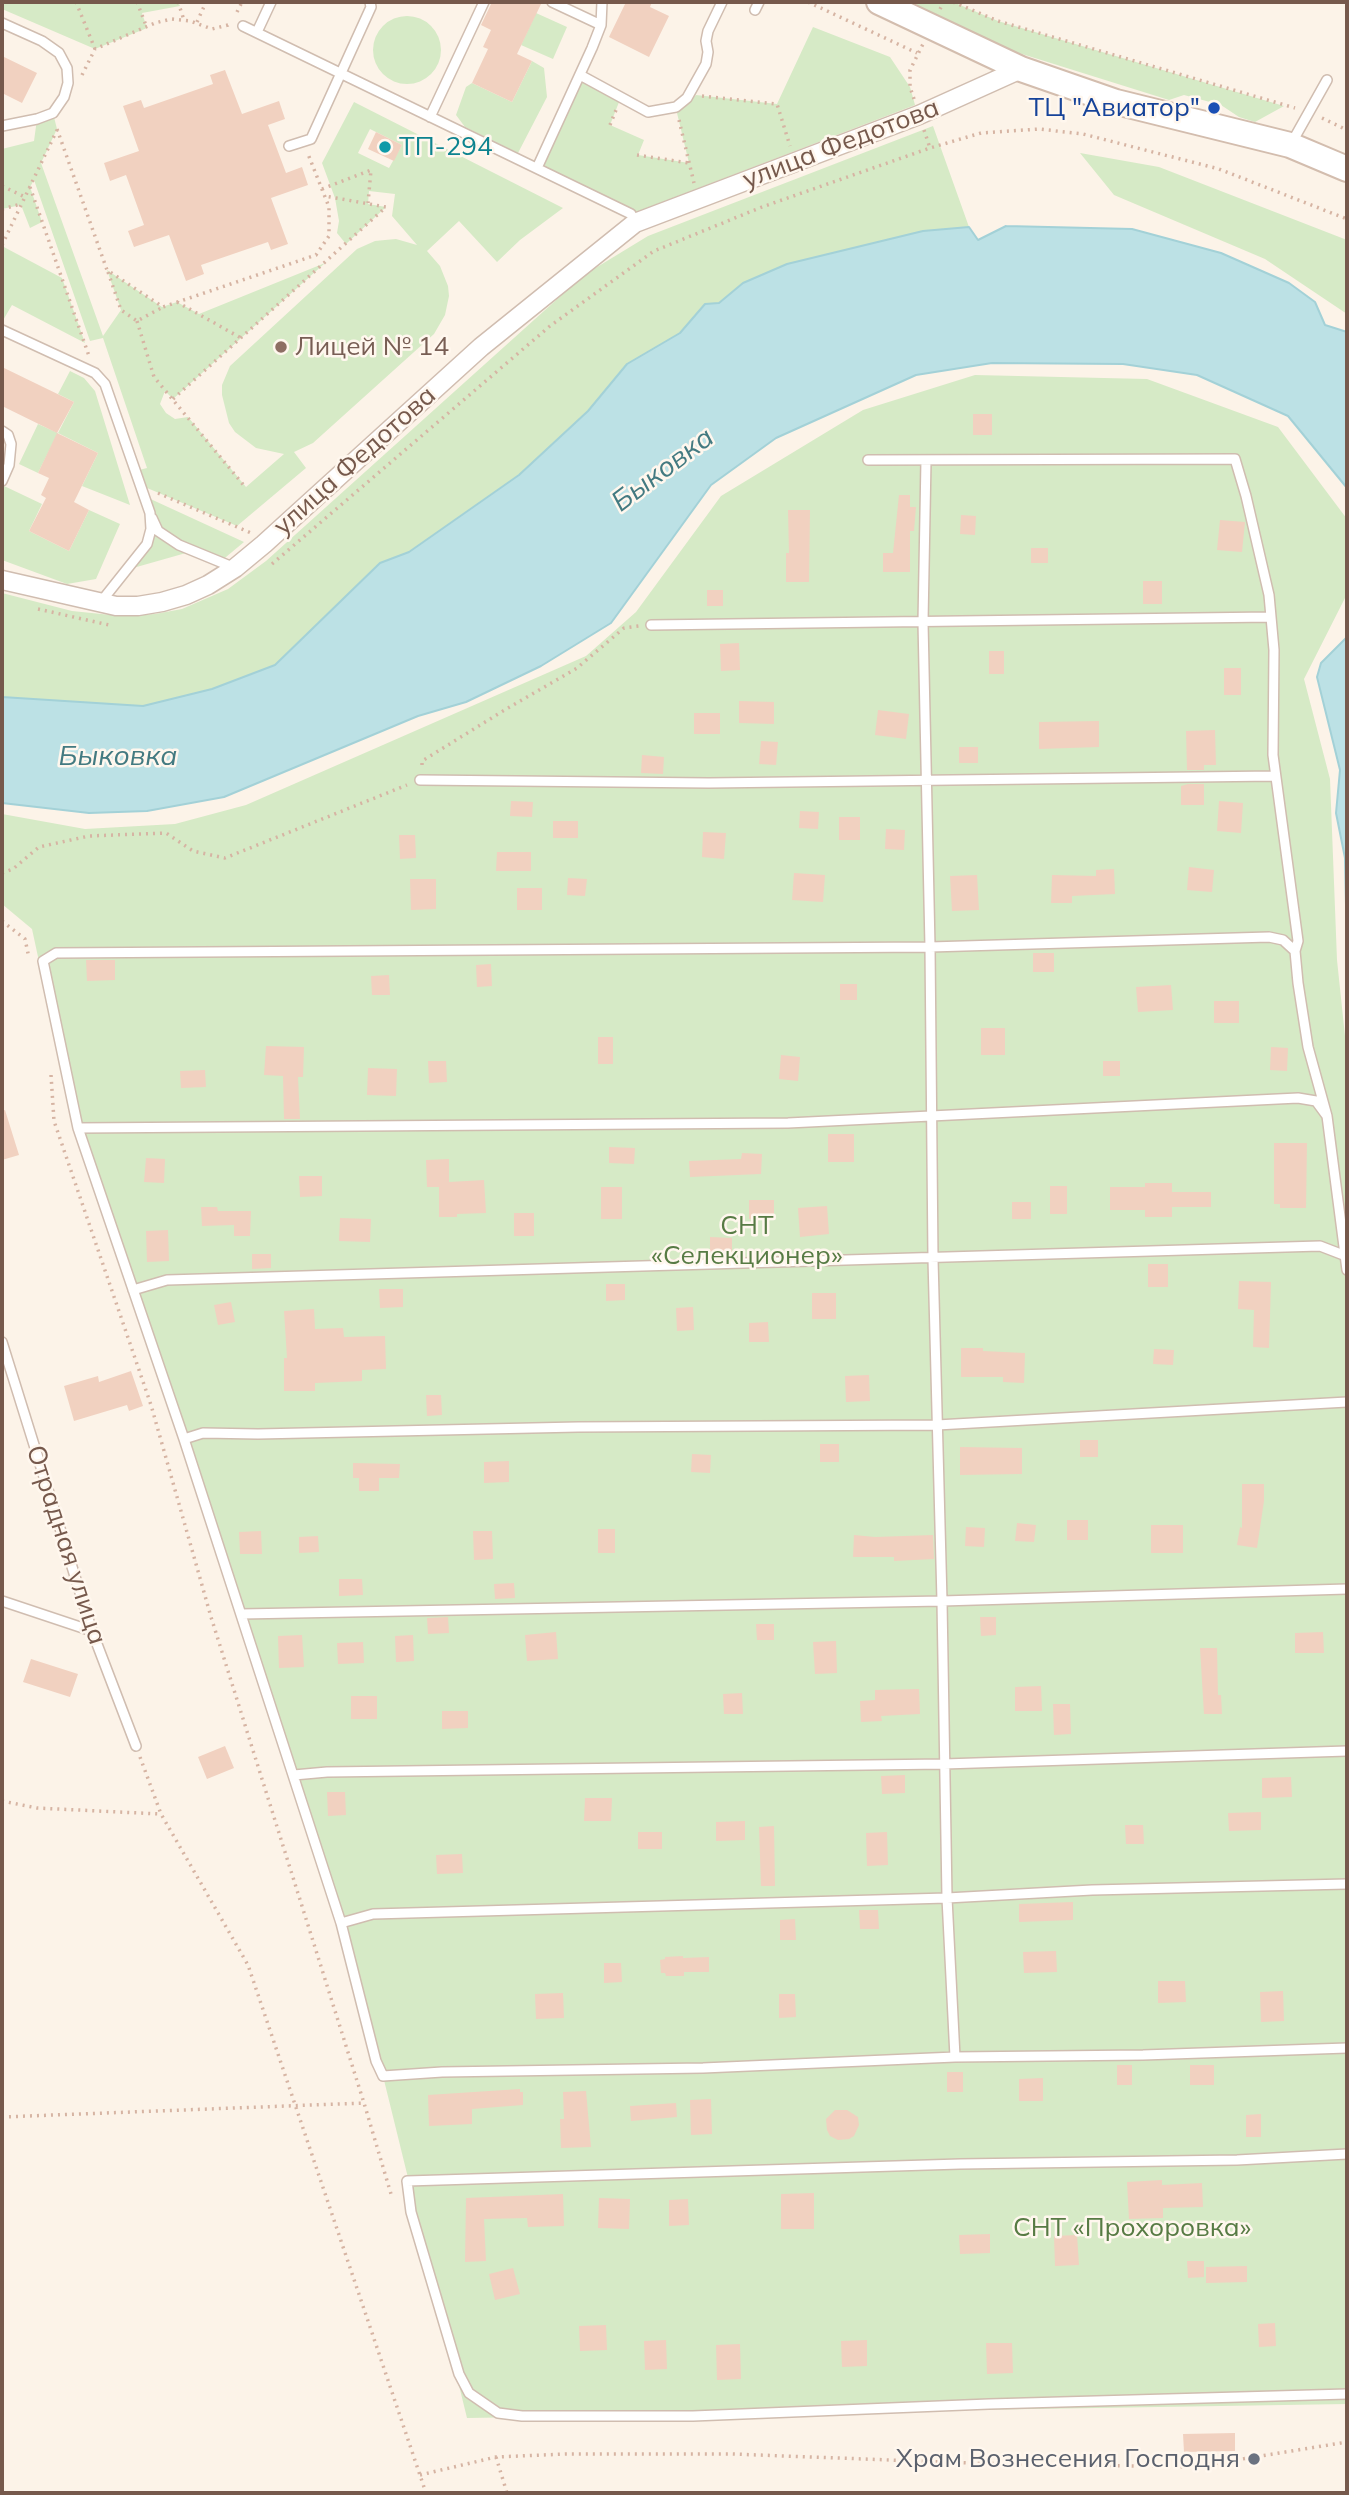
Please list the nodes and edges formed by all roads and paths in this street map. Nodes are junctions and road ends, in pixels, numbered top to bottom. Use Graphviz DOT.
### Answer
graph roads {
  1 [pos="76,2"];
  2 [pos="136,2"];
  3 [pos="178,2"];
  4 [pos="206,2"];
  5 [pos="242,2"];
  6 [pos="271,2"];
  7 [pos="370,2"];
  8 [pos="484,2"];
  9 [pos="552,2"];
  10 [pos="602,2"];
  11 [pos="722,2"];
  12 [pos="808,2"];
  13 [pos="879,2"];
  14 [pos="953,2"];
  15 [pos="184,20"];
  16 [pos="2,23"];
  17 [pos="197,23"];
  18 [pos="601,25"];
  19 [pos="243,26"];
  20 [pos="147,27"];
  21 [pos="257,32"];
  22 [pos="95,49"];
  23 [pos="918,53"];
  24 [pos="1021,69"];
  25 [pos="341,73"];
  26 [pos="580,75"];
  27 [pos="1327,80"];
  28 [pos="79,83"];
  29 [pos="687,98"];
  30 [pos="676,107"];
  31 [pos="1309,112"];
  32 [pos="430,117"];
  33 [pos="2,126"];
  34 [pos="1347,130"];
  35 [pos="303,142"];
  36 [pos="1290,145"];
  37 [pos="289,146"];
  38 [pos="792,151"];
  39 [pos="637,155"];
  40 [pos="689,163"];
  41 [pos="537,168"];
  42 [pos="1347,169"];
  43 [pos="2,186"];
  44 [pos="30,187"];
  45 [pos="695,188"];
  46 [pos="322,189"];
  47 [pos="325,196"];
  48 [pos="25,197"];
  49 [pos="21,204"];
  50 [pos="368,204"];
  51 [pos="2,209"];
  52 [pos="1347,219"];
  53 [pos="635,223"];
  54 [pos="2,245"];
  55 [pos="316,255"];
  56 [pos="325,262"];
  57 [pos="107,270"];
  58 [pos="177,302"];
  59 [pos="163,307"];
  60 [pos="137,321"];
  61 [pos="2,330"];
  62 [pos="241,338"];
  63 [pos="95,373"];
  64 [pos="173,399"];
  65 [pos="2,431"];
  66 [pos="868,460"];
  67 [pos="926,460"];
  68 [pos="2,481"];
  69 [pos="246,488"];
  70 [pos="150,513"];
  71 [pos="278,559"];
  72 [pos="235,568"];
  73 [pos="2,579"];
  74 [pos="100,603"];
  75 [pos="1271,617"];
  76 [pos="923,622"];
  77 [pos="651,625"];
  78 [pos="1275,776"];
  79 [pos="926,779"];
  80 [pos="421,780"];
  81 [pos="2,873"];
  82 [pos="2,921"];
  83 [pos="930,947"];
  84 [pos="1295,951"];
  85 [pos="30,962"];
  86 [pos="50,1063"];
  87 [pos="933,1115"];
  88 [pos="1327,1116"];
  89 [pos="78,1128"];
  90 [pos="1346,1256"];
  91 [pos="933,1259"];
  92 [pos="1347,1270"];
  93 [pos="133,1290"];
  94 [pos="2,1342"];
  95 [pos="4,1356"];
  96 [pos="1347,1402"];
  97 [pos="937,1425"];
  98 [pos="184,1439"];
  99 [pos="1347,1589"];
  100 [pos="2,1601"];
  101 [pos="942,1601"];
  102 [pos="241,1614"];
  103 [pos="92,1631"];
  104 [pos="136,1746"];
  105 [pos="1347,1751"];
  106 [pos="944,1764"];
  107 [pos="294,1776"];
  108 [pos="2,1801"];
  109 [pos="161,1814"];
  110 [pos="1347,1884"];
  111 [pos="947,1898"];
  112 [pos="341,1923"];
  113 [pos="1347,2048"];
  114 [pos="955,2057"];
  115 [pos="364,2103"];
  116 [pos="295,2106"];
  117 [pos="2,2117"];
  118 [pos="1347,2154"];
  119 [pos="391,2194"];
  120 [pos="1347,2394"];
  121 [pos="1347,2442"];
  122 [pos="496,2457"];
  123 [pos="420,2474"];
  124 [pos="426,2493"];
  125 [pos="507,2493"];
  1 -- 22 [label="path"];
  2 -- 20 [label="path"];
  3 -- 15 [label="path"];
  4 -- 17 [label="path"];
  5 -- 17 [label="path"];
  6 -- 21 [label="lane"];
  7 -- 25 [label="lane"];
  8 -- 32 [label="lane"];
  9 -- 18 [label="lane"];
  10 -- 18 [label="lane"];
  11 -- 29 [label="lane"];
  12 -- 23 [label="path"];
  13 -- 24 [label="street"];
  14 -- 31 [label="path"];
  15 -- 17 [label="path"];
  15 -- 20 [label="path"];
  16 -- 33 [label="lane"];
  18 -- 26 [label="lane"];
  19 -- 21 [label="lane"];
  20 -- 22 [label="path"];
  21 -- 25 [label="lane"];
  22 -- 28 [label="path"];
  24 -- 36 [label="street"];
  24 -- 53 [label="street, улица Федотова"];
  25 -- 32 [label="lane"];
  25 -- 35 [label="lane"];
  26 -- 30 [label="lane"];
  26 -- 41 [label="lane"];
  27 -- 31 [label="lane"];
  29 -- 30 [label="lane"];
  29 -- 38 [label="path"];
  30 -- 40 [label="path"];
  31 -- 34 [label="path"];
  31 -- 36 [label="lane"];
  32 -- 41 [label="lane"];
  35 -- 37 [label="lane"];
  35 -- 46 [label="path"];
  36 -- 42 [label="street"];
  39 -- 40 [label="path"];
  40 -- 45 [label="path"];
  41 -- 53 [label="lane"];
  43 -- 48 [label="path"];
  44 -- 48 [label="path"];
  44 -- 57 [label="path"];
  44 -- 63 [label="path"];
  46 -- 47 [label="path"];
  46 -- 50 [label="path"];
  47 -- 50 [label="path"];
  47 -- 55 [label="path"];
  48 -- 49 [label="path"];
  49 -- 51 [label="path"];
  49 -- 54 [label="path"];
  50 -- 56 [label="path"];
  52 -- 71 [label="path"];
  53 -- 72 [label="street, улица Федотова"];
  55 -- 56 [label="path"];
  55 -- 58 [label="path"];
  56 -- 62 [label="path"];
  57 -- 59 [label="path"];
  57 -- 60 [label="path"];
  58 -- 59 [label="path"];
  58 -- 62 [label="path"];
  59 -- 60 [label="path"];
  60 -- 64 [label="path"];
  61 -- 63 [label="lane"];
  62 -- 64 [label="path"];
  63 -- 70 [label="lane"];
  64 -- 69 [label="path"];
  65 -- 68 [label="lane"];
  66 -- 67 [label="lane"];
  67 -- 75 [label="lane"];
  67 -- 76 [label="lane"];
  70 -- 72 [label="lane"];
  70 -- 74 [label="lane"];
  72 -- 74 [label="street, улица Федотова"];
  73 -- 74 [label="street, улица Федотова"];
  75 -- 76 [label="lane"];
  75 -- 78 [label="lane"];
  76 -- 77 [label="lane"];
  76 -- 79 [label="lane"];
  77 -- 80 [label="path"];
  78 -- 79 [label="lane"];
  78 -- 84 [label="lane"];
  79 -- 80 [label="lane"];
  79 -- 83 [label="lane"];
  80 -- 81 [label="path"];
  82 -- 85 [label="path"];
  83 -- 84 [label="lane"];
  83 -- 87 [label="lane"];
  83 -- 89 [label="lane"];
  84 -- 88 [label="lane"];
  86 -- 115 [label="path"];
  87 -- 88 [label="lane"];
  87 -- 89 [label="lane"];
  87 -- 91 [label="lane"];
  88 -- 90 [label="lane"];
  89 -- 93 [label="lane"];
  90 -- 91 [label="lane"];
  90 -- 92 [label="lane"];
  91 -- 93 [label="lane"];
  91 -- 97 [label="lane"];
  93 -- 98 [label="lane"];
  94 -- 95 [label="lane, Отрадная улица"];
  95 -- 103 [label="lane, Отрадная улица"];
  96 -- 97 [label="lane"];
  97 -- 98 [label="lane"];
  97 -- 101 [label="lane"];
  98 -- 102 [label="lane"];
  99 -- 101 [label="lane"];
  100 -- 103 [label="lane"];
  101 -- 102 [label="lane"];
  101 -- 106 [label="lane"];
  102 -- 107 [label="lane"];
  103 -- 104 [label="lane, Отрадная улица"];
  104 -- 109 [label="path"];
  105 -- 106 [label="lane"];
  106 -- 107 [label="lane"];
  106 -- 111 [label="lane"];
  107 -- 112 [label="lane"];
  108 -- 109 [label="path"];
  109 -- 116 [label="path"];
  110 -- 111 [label="lane"];
  111 -- 112 [label="lane"];
  111 -- 114 [label="lane"];
  112 -- 114 [label="lane"];
  113 -- 114 [label="lane"];
  115 -- 116 [label="path"];
  115 -- 119 [label="path"];
  116 -- 117 [label="path"];
  116 -- 123 [label="path"];
  118 -- 120 [label="lane"];
  121 -- 122 [label="path"];
  122 -- 123 [label="path"];
  122 -- 125 [label="path"];
  123 -- 124 [label="path"];
}
